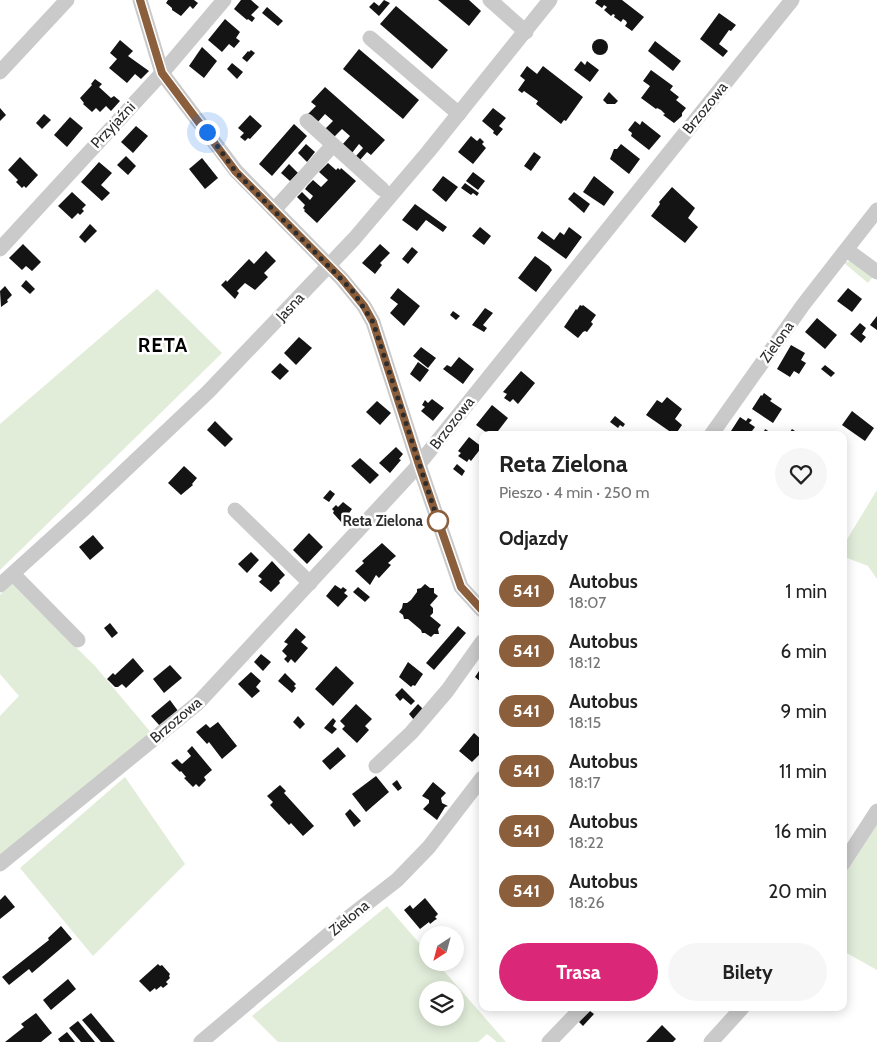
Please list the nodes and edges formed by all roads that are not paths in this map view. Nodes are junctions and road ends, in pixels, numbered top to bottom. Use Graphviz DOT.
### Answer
graph roads {
  1 [pos="67,0"];
  2 [pos="140,0"];
  3 [pos="224,0"];
  4 [pos="550,0"];
  5 [pos="792,0"];
  6 [pos="496,7"];
  7 [pos="526,32"];
  8 [pos="370,38"];
  9 [pos="0,72"];
  10 [pos="162,73"];
  11 [pos="459,114"];
  12 [pos="306,121"];
  13 [pos="333,145"];
  14 [pos="382,189"];
  15 [pos="274,210"];
  16 [pos="877,210"];
  17 [pos="0,248"];
  18 [pos="846,250"];
  19 [pos="329,265"];
  20 [pos="877,272"];
  21 [pos="714,431"];
  22 [pos="419,465"];
  23 [pos="235,510"];
  24 [pos="12,574"];
  25 [pos="310,583"];
  26 [pos="0,585"];
  27 [pos="479,607"];
  28 [pos="78,640"];
  29 [pos="479,646"];
  30 [pos="376,766"];
  31 [pos="479,782"];
  32 [pos="877,811"];
  33 [pos="847,857"];
  34 [pos="0,864"];
  35 [pos="579,1011"];
  36 [pos="739,1011"];
  37 [pos="201,1042"];
  38 [pos="549,1042"];
  39 [pos="711,1042"];
  1 -- 9 [label="street"];
  2 -- 10 [label="street"];
  3 -- 10 [label="street, Przyjaźni"];
  4 -- 7 [label="street, Jasna"];
  5 -- 22 [label="street, Brzozowa"];
  6 -- 7 [label="street"];
  7 -- 11 [label="street, Jasna"];
  8 -- 11 [label="street"];
  10 -- 15 [label="street"];
  10 -- 17 [label="street, Przyjaźni"];
  11 -- 19 [label="street, Jasna"];
  12 -- 13 [label="street"];
  13 -- 14 [label="street"];
  13 -- 15 [label="street"];
  15 -- 19 [label="street"];
  16 -- 18 [label="street, Zielona"];
  18 -- 20 [label="street"];
  18 -- 21 [label="street, Zielona"];
  19 -- 22 [label="street"];
  19 -- 24 [label="street, Jasna"];
  22 -- 25 [label="street, Brzozowa"];
  22 -- 27 [label="street"];
  23 -- 25 [label="street"];
  24 -- 26 [label="street, Jasna"];
  24 -- 28 [label="street"];
  25 -- 34 [label="street, Brzozowa"];
  29 -- 30 [label="street"];
  31 -- 37 [label="street, Zielona"];
  32 -- 33 [label="street"];
  35 -- 38 [label="street"];
  36 -- 39 [label="street"];
}
